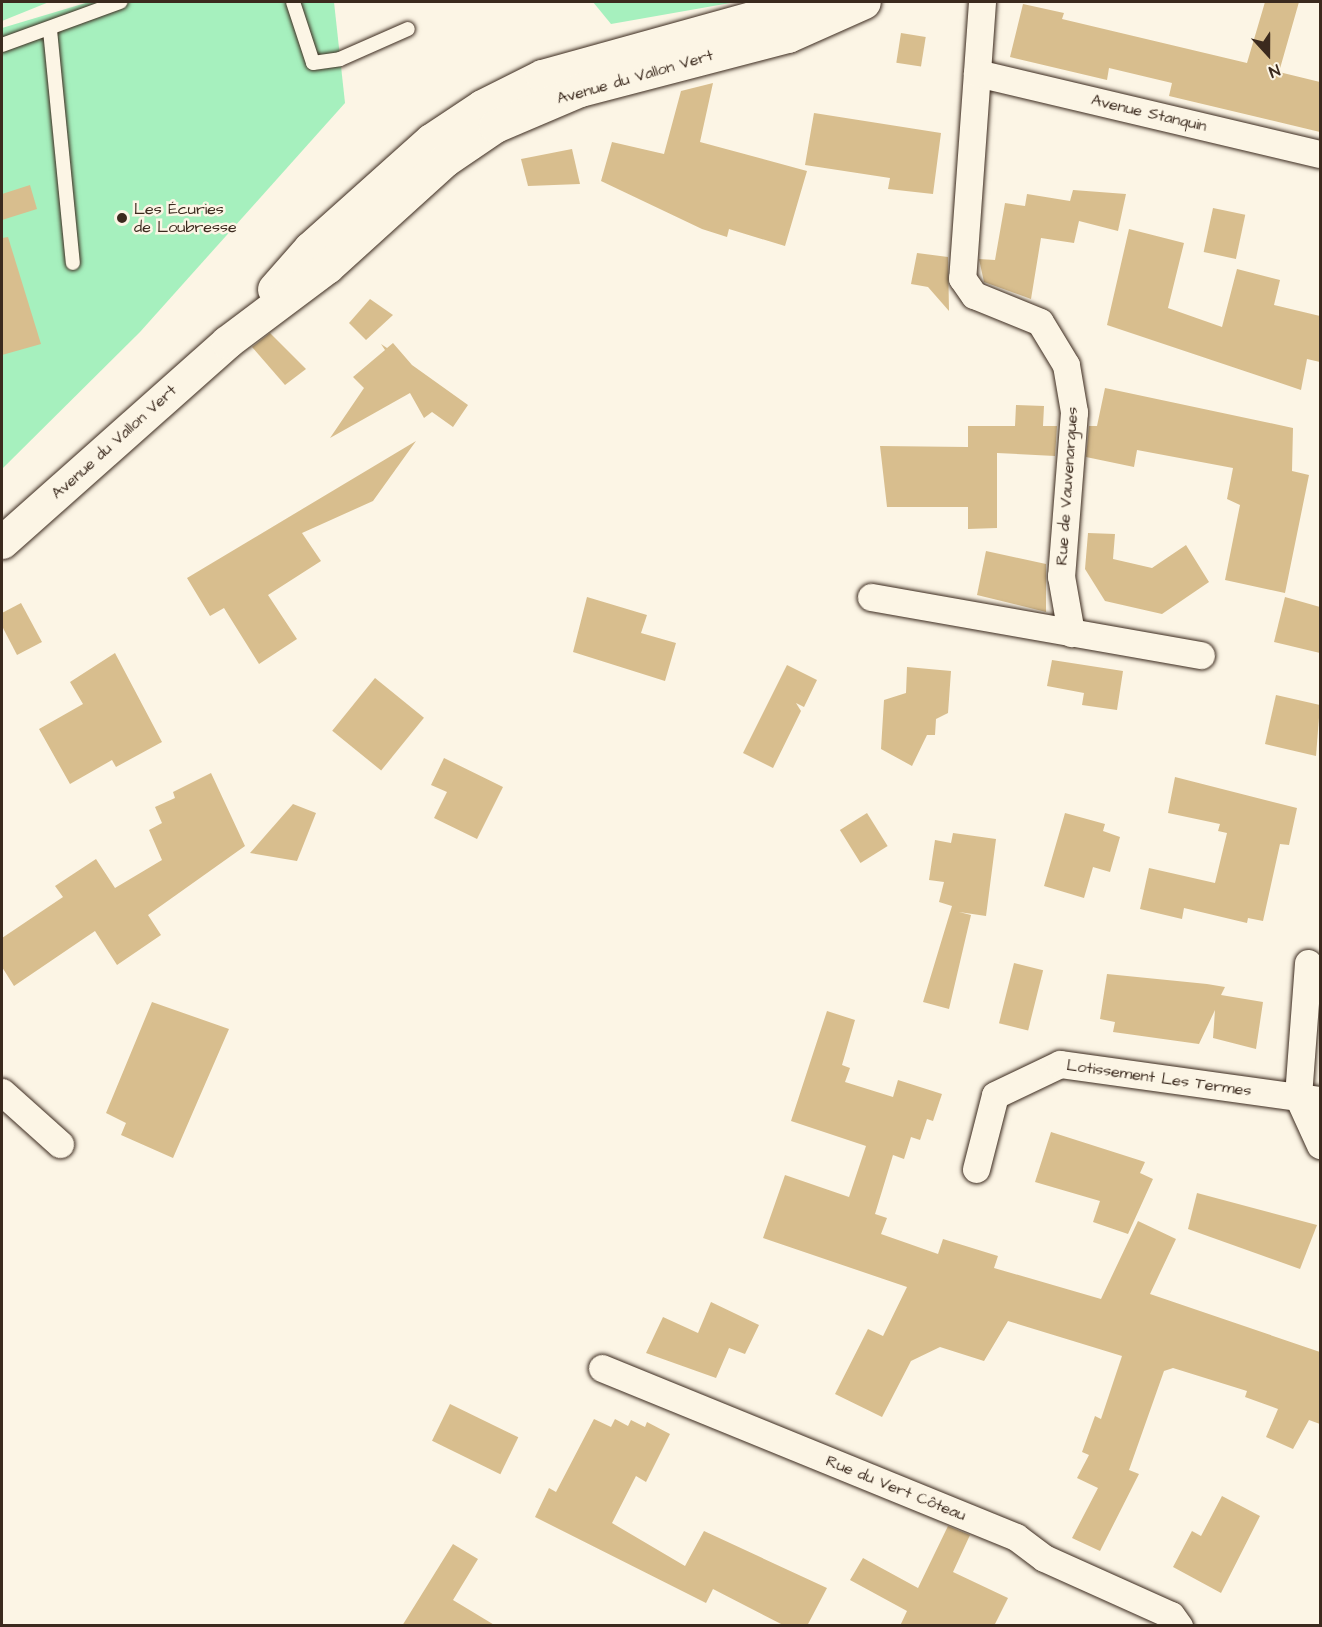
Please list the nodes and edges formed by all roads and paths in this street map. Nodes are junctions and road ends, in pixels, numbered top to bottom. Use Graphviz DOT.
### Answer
graph roads {
  1 [pos="120,2"];
  2 [pos="293,2"];
  3 [pos="808,2"];
  4 [pos="864,2"];
  5 [pos="982,2"];
  6 [pos="408,29"];
  7 [pos="50,30"];
  8 [pos="2,45"];
  9 [pos="978,73"];
  10 [pos="1320,154"];
  11 [pos="73,263"];
  12 [pos="227,342"];
  13 [pos="2,542"];
  14 [pos="871,597"];
  15 [pos="1071,633"];
  16 [pos="1201,655"];
  17 [pos="1308,963"];
  18 [pos="2,1092"];
  19 [pos="1310,1098"];
  20 [pos="60,1144"];
  21 [pos="1320,1145"];
  22 [pos="976,1169"];
  23 [pos="602,1368"];
  24 [pos="1179,1626"];
  1 -- 7 [label="lane"];
  2 -- 6 [label="lane"];
  3 -- 12 [label="main road, Avenue du Vallon Vert"];
  4 -- 12 [label="main road, Avenue du Vallon Vert"];
  5 -- 9 [label="street, Rue de Vauvenargues"];
  7 -- 8 [label="lane"];
  7 -- 11 [label="lane"];
  9 -- 10 [label="street, Avenue Stanquin"];
  9 -- 15 [label="street, Rue de Vauvenargues"];
  12 -- 13 [label="main road, Avenue du Vallon Vert"];
  14 -- 15 [label="street"];
  15 -- 16 [label="street"];
  17 -- 19 [label="street"];
  18 -- 20 [label="street"];
  19 -- 21 [label="street"];
  19 -- 22 [label="street, Lotissement Les Termes"];
  23 -- 24 [label="street, Rue du Vert Côteau"];
}
